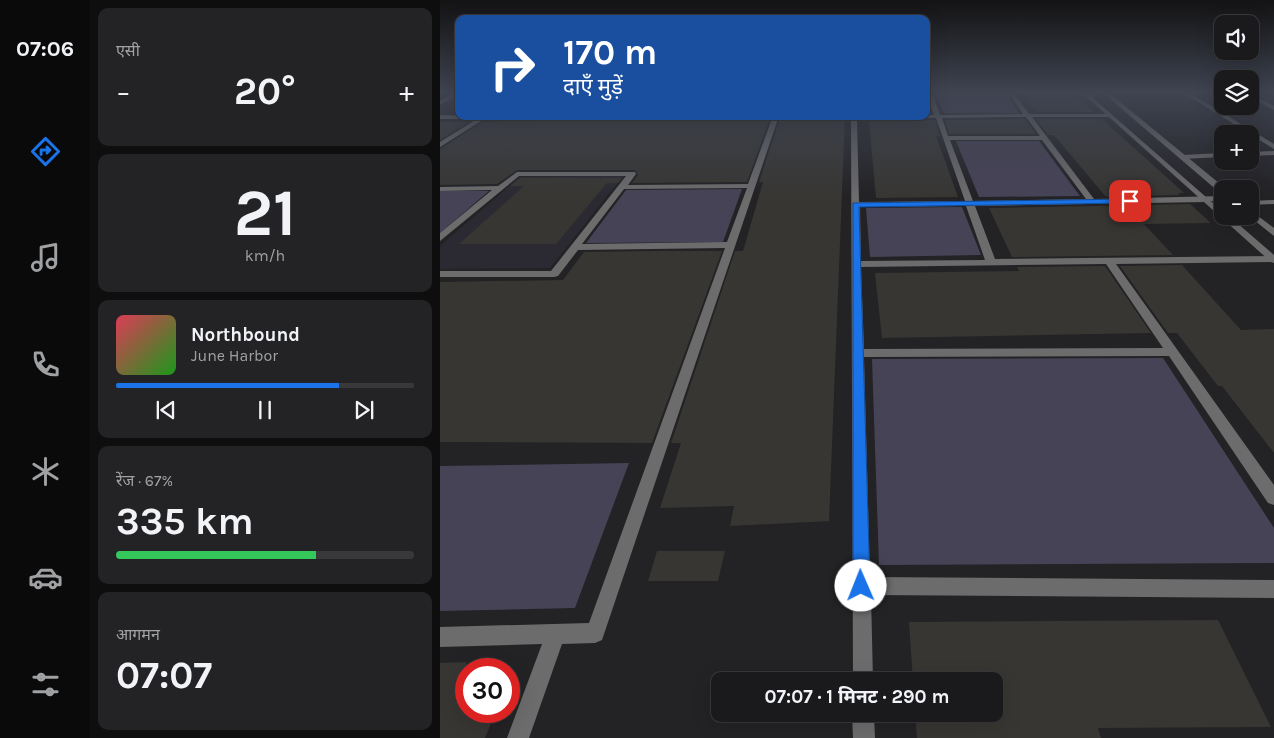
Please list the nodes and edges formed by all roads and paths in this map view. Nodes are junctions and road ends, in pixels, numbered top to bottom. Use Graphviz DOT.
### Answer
graph roads {
  1 [pos="469,126"];
  2 [pos="772,126"];
  3 [pos="854,126"];
  4 [pos="942,126"];
  5 [pos="1035,126"];
  6 [pos="1122,126"];
  7 [pos="1145,126"];
  8 [pos="1240,126"];
  9 [pos="946,138"];
  10 [pos="1044,138"];
  11 [pos="440,145"];
  12 [pos="1274,147"];
  13 [pos="1274,153"];
  14 [pos="1259,154"];
  15 [pos="1214,155"];
  16 [pos="1182,157"];
  17 [pos="1214,183"];
  18 [pos="751,186"];
  19 [pos="622,187"];
  20 [pos="500,188"];
  21 [pos="440,189"];
  22 [pos="1274,195"];
  23 [pos="1259,196"];
  24 [pos="1214,199"];
  25 [pos="1206,200"];
  26 [pos="1214,201"];
  27 [pos="1092,202"];
  28 [pos="1274,202"];
  29 [pos="969,203"];
  30 [pos="1259,203"];
  31 [pos="856,205"];
  32 [pos="1214,207"];
  33 [pos="1259,220"];
  34 [pos="1234,225"];
  35 [pos="1274,233"];
  36 [pos="440,238"];
  37 [pos="730,245"];
  38 [pos="574,247"];
  39 [pos="1274,260"];
  40 [pos="1109,261"];
  41 [pos="991,262"];
  42 [pos="857,264"];
  43 [pos="440,274"];
  44 [pos="1172,352"];
  45 [pos="858,354"];
  46 [pos="1274,498"];
  47 [pos="861,586"];
  48 [pos="1274,589"];
  49 [pos="556,634"];
  50 [pos="440,637"];
  51 [pos="863,672"];
  52 [pos="864,722"];
  53 [pos="518,738"];
  54 [pos="864,738"];
  1 -- 11 [label="street"];
  2 -- 18 [label="street"];
  3 -- 31 [label="street"];
  4 -- 9 [label="street"];
  5 -- 10 [label="street"];
  6 -- 25 [label="street"];
  7 -- 16 [label="street"];
  8 -- 12 [label="street"];
  9 -- 10 [label="street"];
  9 -- 29 [label="street"];
  10 -- 27 [label="street"];
  13 -- 14 [label="street"];
  15 -- 16 [label="street"];
  16 -- 17 [label="street"];
  18 -- 19 [label="street"];
  18 -- 37 [label="street"];
  19 -- 20 [label="street"];
  19 -- 38 [label="street"];
  20 -- 21 [label="street"];
  20 -- 36 [label="street"];
  22 -- 23 [label="street"];
  24 -- 25 [label="street"];
  25 -- 26 [label="street"];
  25 -- 27 [label="street"];
  25 -- 32 [label="street"];
  27 -- 29 [label="street"];
  28 -- 30 [label="street"];
  29 -- 31 [label="street"];
  29 -- 41 [label="street"];
  31 -- 42 [label="street"];
  33 -- 35 [label="street"];
  34 -- 39 [label="street"];
  37 -- 38 [label="street"];
  37 -- 49 [label="street"];
  38 -- 43 [label="street"];
  39 -- 40 [label="street"];
  40 -- 41 [label="street"];
  40 -- 44 [label="street"];
  41 -- 42 [label="street"];
  42 -- 45 [label="street"];
  44 -- 45 [label="street"];
  44 -- 46 [label="street"];
  45 -- 47 [label="street"];
  47 -- 48 [label="street"];
  47 -- 51 [label="street"];
  49 -- 50 [label="street"];
  49 -- 53 [label="street"];
  52 -- 54 [label="street"];
}
